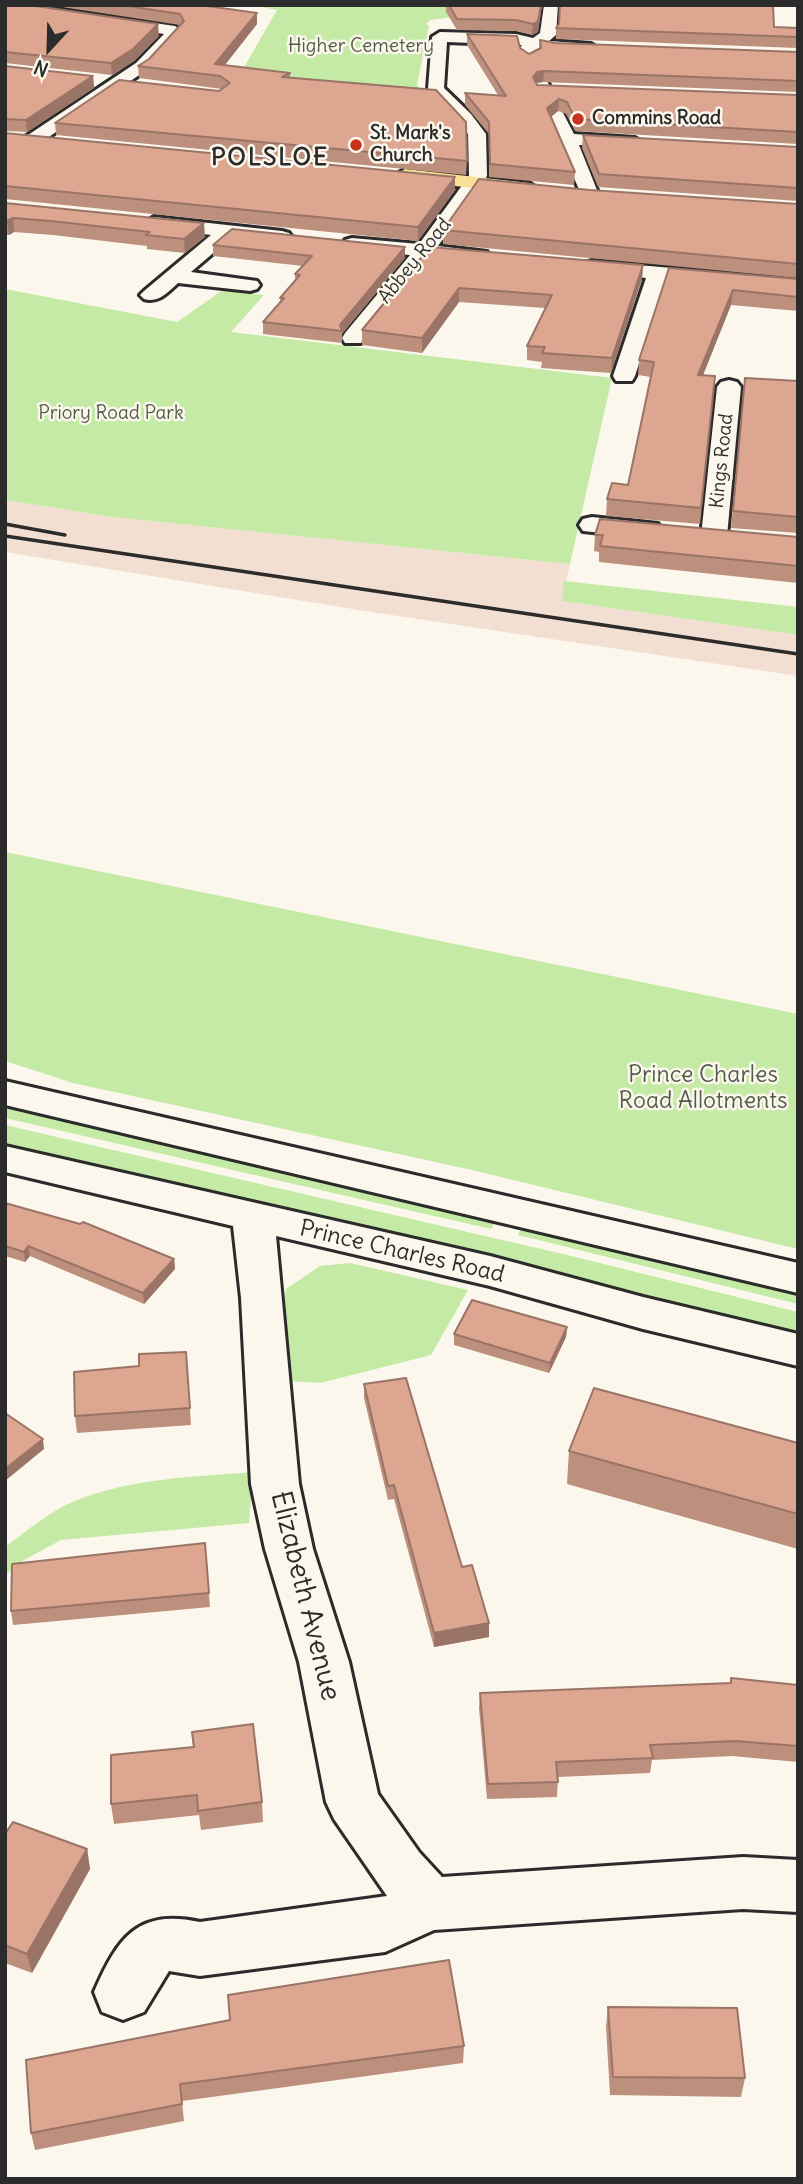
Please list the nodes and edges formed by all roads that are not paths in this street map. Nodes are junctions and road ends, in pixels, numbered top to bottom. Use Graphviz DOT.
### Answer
graph roads {
  1 [pos="551,5"];
  2 [pos="5,6"];
  3 [pos="538,43"];
  4 [pos="610,49"];
  5 [pos="92,81"];
  6 [pos="117,84"];
  7 [pos="143,87"];
  8 [pos="568,139"];
  9 [pos="24,140"];
  10 [pos="57,143"];
  11 [pos="649,144"];
  12 [pos="380,173"];
  13 [pos="476,183"];
  14 [pos="590,195"];
  15 [pos="614,197"];
  16 [pos="137,222"];
  17 [pos="228,231"];
  18 [pos="306,239"];
  19 [pos="332,242"];
  20 [pos="424,251"];
  21 [pos="507,259"];
  22 [pos="575,265"];
  23 [pos="181,271"];
  24 [pos="658,273"];
  25 [pos="250,285"];
  26 [pos="798,285"];
  27 [pos="151,295"];
  28 [pos="353,338"];
  29 [pos="624,376"];
  30 [pos="729,387"];
  31 [pos="592,525"];
  32 [pos="715,536"];
  33 [pos="742,539"];
  34 [pos="5,1093"];
  35 [pos="5,1159"];
  36 [pos="253,1218"];
  37 [pos="798,1278"];
  38 [pos="798,1350"];
  39 [pos="798,1886"];
  40 [pos="430,1905"];
  41 [pos="123,1992"];
  1 -- 3 [label="street"];
  2 -- 6 [label="street"];
  3 -- 4 [label="street"];
  3 -- 8 [label="street"];
  3 -- 13 [label="street"];
  5 -- 6 [label="street"];
  6 -- 7 [label="street"];
  6 -- 9 [label="street"];
  8 -- 11 [label="street"];
  8 -- 14 [label="street"];
  9 -- 10 [label="main road"];
  12 -- 13 [label="main road"];
  13 -- 14 [label="main road"];
  13 -- 20 [label="street, Abbey Road"];
  14 -- 15 [label="main road"];
  16 -- 17 [label="street"];
  17 -- 18 [label="street"];
  17 -- 23 [label="street"];
  19 -- 20 [label="street"];
  20 -- 21 [label="street"];
  20 -- 28 [label="street, Abbey Road"];
  22 -- 24 [label="street"];
  23 -- 25 [label="street"];
  23 -- 27 [label="street"];
  24 -- 26 [label="street"];
  24 -- 29 [label="street"];
  30 -- 32 [label="street, Kings Road"];
  31 -- 32 [label="street"];
  32 -- 33 [label="street"];
  34 -- 37 [label="street"];
  35 -- 36 [label="street, Prince Charles Road"];
  36 -- 38 [label="street, Prince Charles Road"];
  36 -- 40 [label="street, Elizabeth Avenue"];
  39 -- 40 [label="street"];
  40 -- 41 [label="street"];
}
